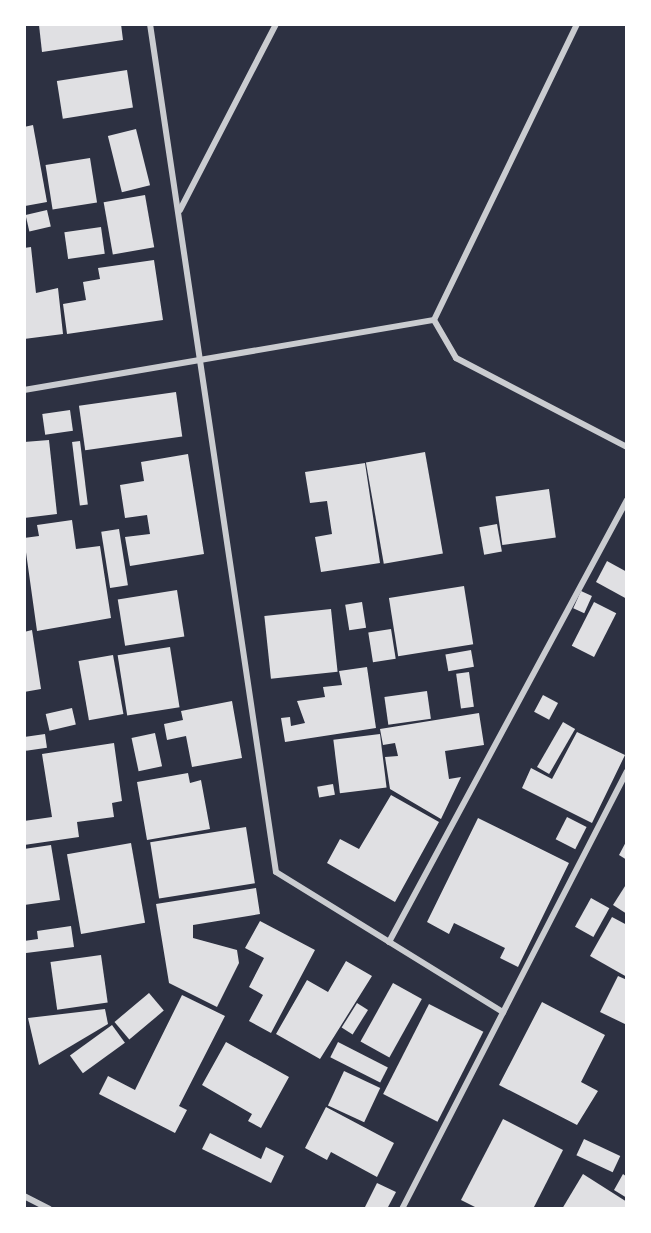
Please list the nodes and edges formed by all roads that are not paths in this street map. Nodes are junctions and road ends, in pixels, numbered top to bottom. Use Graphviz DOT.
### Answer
graph roads {
  1 [pos="150,24"];
  2 [pos="276,24"];
  3 [pos="578,24"];
  4 [pos="179,211"];
  5 [pos="434,320"];
  6 [pos="202,358"];
  7 [pos="24,390"];
  8 [pos="627,447"];
  9 [pos="627,500"];
  10 [pos="627,772"];
  11 [pos="389,942"];
  12 [pos="503,1012"];
  13 [pos="24,1196"];
  14 [pos="49,1209"];
  15 [pos="402,1209"];
  1 -- 4 [label="street"];
  2 -- 4 [label="street"];
  3 -- 5 [label="street"];
  4 -- 6 [label="street"];
  5 -- 6 [label="street"];
  5 -- 8 [label="street"];
  6 -- 7 [label="street"];
  6 -- 11 [label="street"];
  9 -- 11 [label="street"];
  10 -- 12 [label="street"];
  11 -- 12 [label="street"];
  12 -- 15 [label="street"];
  13 -- 14 [label="street"];
}
